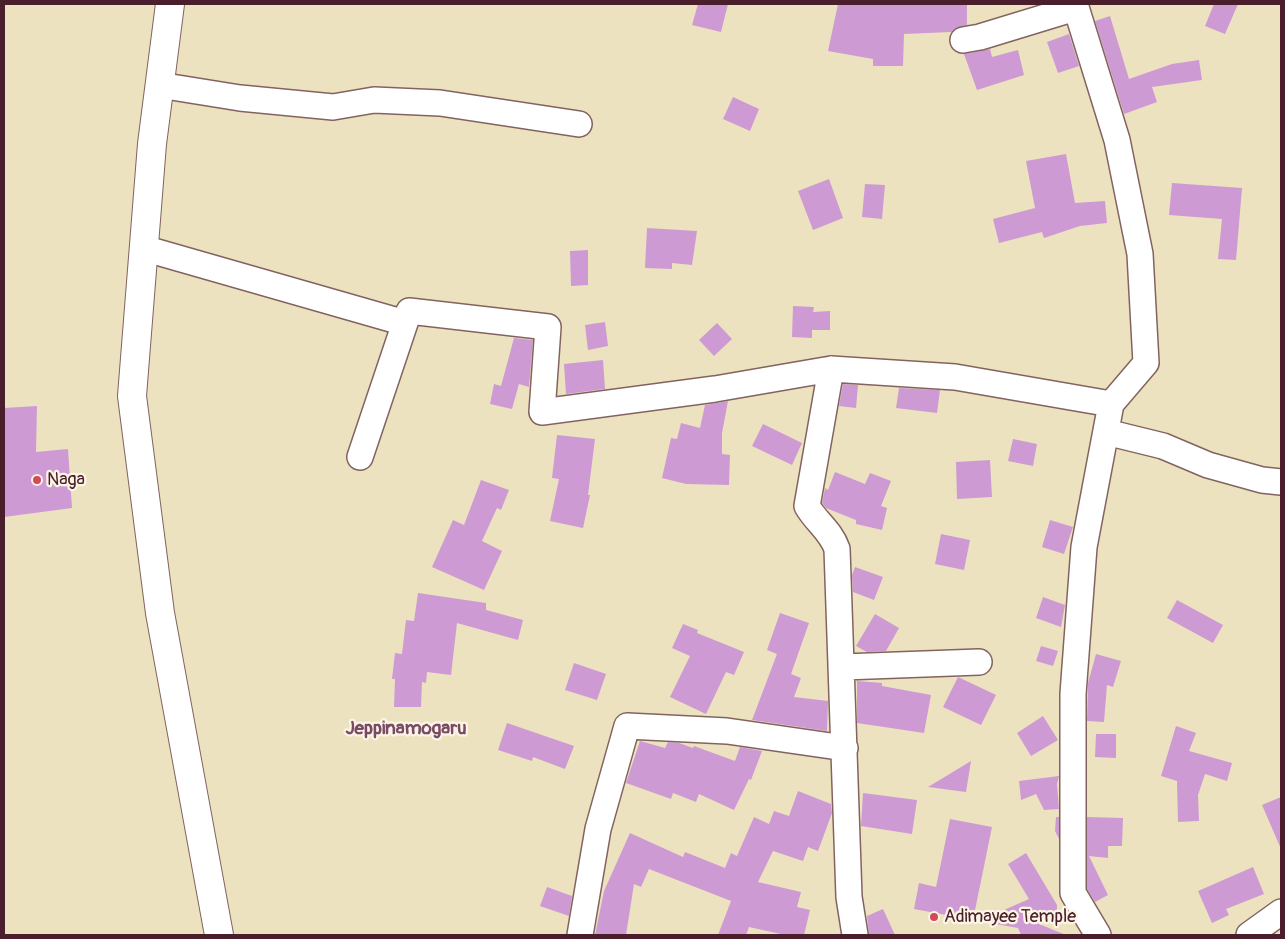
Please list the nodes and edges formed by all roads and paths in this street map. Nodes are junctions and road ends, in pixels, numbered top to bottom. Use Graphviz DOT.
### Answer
graph roads {
  1 [pos="170,4"];
  2 [pos="1075,6"];
  3 [pos="963,40"];
  4 [pos="160,85"];
  5 [pos="579,124"];
  6 [pos="143,248"];
  7 [pos="405,323"];
  8 [pos="831,369"];
  9 [pos="1111,404"];
  10 [pos="1106,432"];
  11 [pos="360,457"];
  12 [pos="1281,482"];
  13 [pos="979,662"];
  14 [pos="843,667"];
  15 [pos="846,748"];
  16 [pos="1281,912"];
  17 [pos="220,935"];
  18 [pos="580,935"];
  19 [pos="855,935"];
  20 [pos="1098,935"];
  21 [pos="1249,935"];
  1 -- 4 [label="street"];
  2 -- 3 [label="street"];
  2 -- 9 [label="street"];
  4 -- 5 [label="street"];
  4 -- 6 [label="street"];
  6 -- 7 [label="street"];
  6 -- 17 [label="street"];
  7 -- 8 [label="street"];
  7 -- 11 [label="street"];
  8 -- 9 [label="street"];
  8 -- 14 [label="street"];
  9 -- 10 [label="street"];
  10 -- 12 [label="street"];
  10 -- 20 [label="street"];
  13 -- 14 [label="street"];
  14 -- 15 [label="street"];
  15 -- 18 [label="street"];
  15 -- 19 [label="street"];
  16 -- 21 [label="street"];
}
